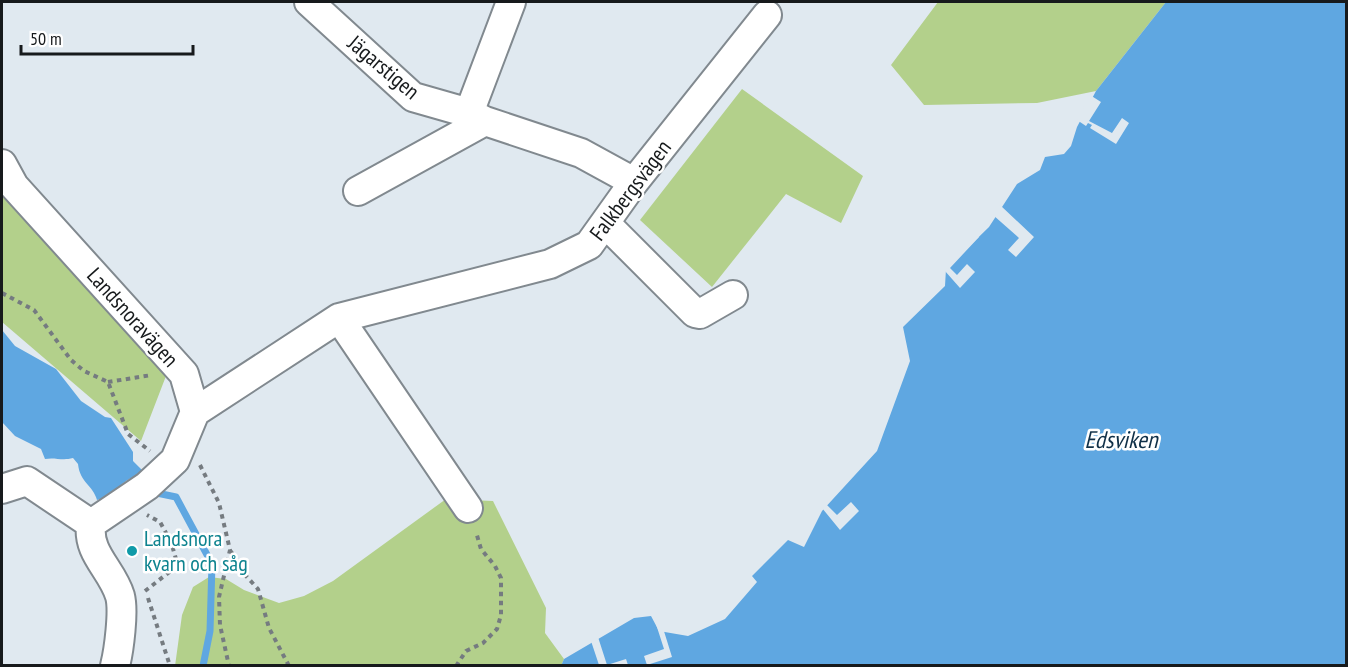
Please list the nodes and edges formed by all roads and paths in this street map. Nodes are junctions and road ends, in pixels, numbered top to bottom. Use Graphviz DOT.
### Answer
graph roads {
  1 [pos="309,2"];
  2 [pos="511,2"];
  3 [pos="767,15"];
  4 [pos="477,117"];
  5 [pos="2,164"];
  6 [pos="634,182"];
  7 [pos="358,191"];
  8 [pos="605,223"];
  9 [pos="2,293"];
  10 [pos="733,295"];
  11 [pos="339,318"];
  12 [pos="184,374"];
  13 [pos="108,382"];
  14 [pos="195,412"];
  15 [pos="179,453"];
  16 [pos="2,489"];
  17 [pos="123,501"];
  18 [pos="472,519"];
  19 [pos="91,524"];
  20 [pos="230,550"];
  21 [pos="132,592"];
  22 [pos="115,666"];
  23 [pos="170,666"];
  24 [pos="229,666"];
  25 [pos="289,666"];
  26 [pos="456,666"];
  1 -- 4 [label="street, Jägarstigen"];
  2 -- 4 [label="street"];
  3 -- 6 [label="street, Falkbergsvägen"];
  4 -- 6 [label="street, Jägarstigen"];
  4 -- 7 [label="street"];
  5 -- 12 [label="street, Landsnoravägen"];
  6 -- 8 [label="street, Falkbergsvägen"];
  8 -- 10 [label="street"];
  8 -- 11 [label="street, Falkbergsvägen"];
  9 -- 13 [label="path"];
  11 -- 14 [label="street, Falkbergsvägen"];
  11 -- 18 [label="street"];
  12 -- 13 [label="path"];
  12 -- 14 [label="street, Landsnoravägen"];
  13 -- 15 [label="path"];
  14 -- 15 [label="street"];
  15 -- 17 [label="street"];
  15 -- 20 [label="path"];
  16 -- 19 [label="street"];
  17 -- 19 [label="street"];
  17 -- 21 [label="path"];
  18 -- 26 [label="path"];
  19 -- 21 [label="street"];
  20 -- 24 [label="path"];
  20 -- 25 [label="path"];
  21 -- 22 [label="street"];
  21 -- 23 [label="path"];
}
